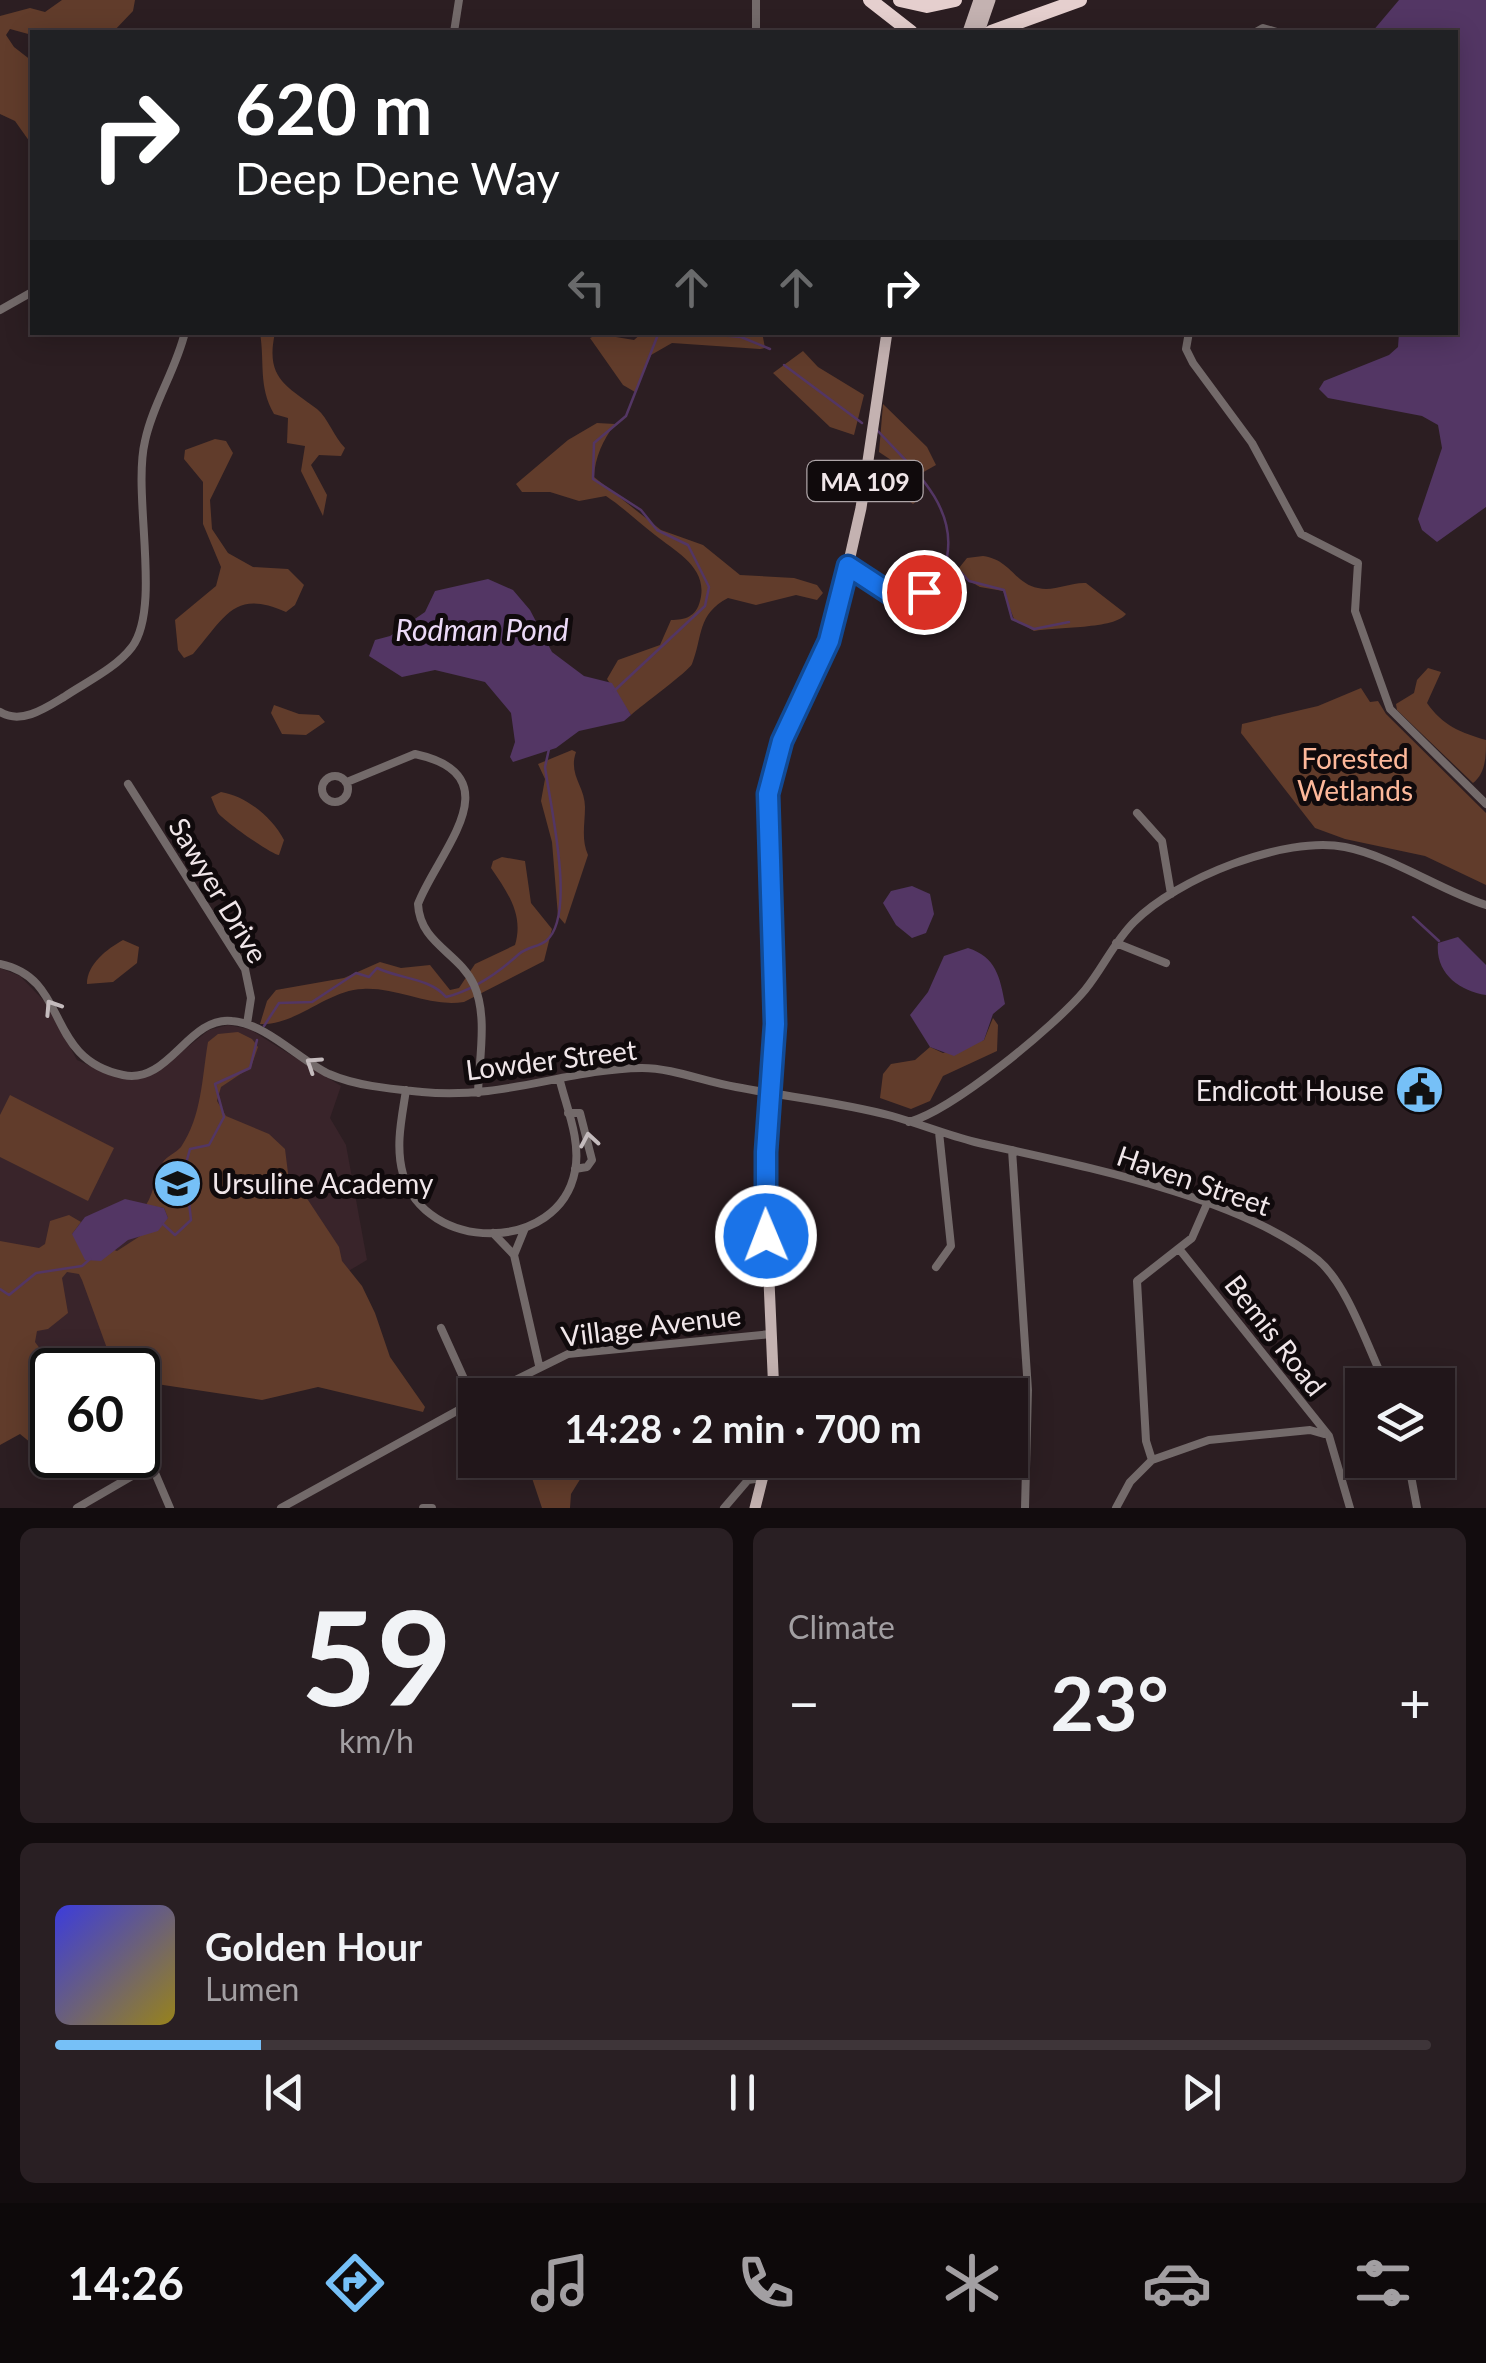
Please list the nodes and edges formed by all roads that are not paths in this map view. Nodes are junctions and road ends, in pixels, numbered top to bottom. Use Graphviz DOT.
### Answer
graph roads {
  1 [pos="460,0"];
  2 [pos="756,0"];
  3 [pos="870,0"];
  4 [pos="900,0"];
  5 [pos="955,0"];
  6 [pos="979,0"];
  7 [pos="990,0"];
  8 [pos="1080,0"];
  9 [pos="454,30"];
  10 [pos="756,30"];
  11 [pos="908,30"];
  12 [pos="969,30"];
  13 [pos="980,30"];
  14 [pos="998,30"];
  15 [pos="30,293"];
  16 [pos="0,310"];
  17 [pos="185,335"];
  18 [pos="886,335"];
  19 [pos="1188,335"];
  20 [pos="848,566"];
  21 [pos="900,600"];
  22 [pos="0,712"];
  23 [pos="347,782"];
  24 [pos="128,784"];
  25 [pos="1486,804"];
  26 [pos="1137,813"];
  27 [pos="1171,894"];
  28 [pos="1486,905"];
  29 [pos="1116,943"];
  30 [pos="1166,963"];
  31 [pos="0,964"];
  32 [pos="247,1024"];
  33 [pos="560,1081"];
  34 [pos="406,1090"];
  35 [pos="771,1092"];
  36 [pos="478,1093"];
  37 [pos="568,1114"];
  38 [pos="909,1122"];
  39 [pos="939,1132"];
  40 [pos="1012,1150"];
  41 [pos="575,1169"];
  42 [pos="1206,1206"];
  43 [pos="525,1228"];
  44 [pos="493,1233"];
  45 [pos="1180,1250"];
  46 [pos="514,1255"];
  47 [pos="936,1267"];
  48 [pos="440,1328"];
  49 [pos="772,1334"];
  50 [pos="539,1365"];
  51 [pos="1377,1368"];
  52 [pos="464,1378"];
  53 [pos="515,1378"];
  54 [pos="773,1378"];
  55 [pos="458,1410"];
  56 [pos="1328,1436"];
  57 [pos="1152,1460"];
  58 [pos="128,1478"];
  59 [pos="156,1478"];
  60 [pos="762,1478"];
  61 [pos="1411,1478"];
  62 [pos="77,1508"];
  63 [pos="170,1508"];
  64 [pos="282,1508"];
  65 [pos="423,1508"];
  66 [pos="432,1508"];
  67 [pos="724,1508"];
  68 [pos="755,1508"];
  69 [pos="1025,1508"];
  70 [pos="1116,1508"];
  71 [pos="1350,1508"];
  72 [pos="1416,1508"];
  1 -- 9 [label="street"];
  2 -- 10 [label="street"];
  3 -- 11 [label="highway"];
  4 -- 5 [label="highway"];
  6 -- 12 [label="main road"];
  7 -- 13 [label="main road"];
  8 -- 14 [label="highway"];
  15 -- 16 [label="street"];
  17 -- 22 [label="street"];
  18 -- 20 [label="main road, MA 109"];
  19 -- 25 [label="street"];
  20 -- 21 [label="street"];
  20 -- 35 [label="main road, MA 109"];
  23 -- 36 [label="street"];
  24 -- 32 [label="street, Sawyer Drive"];
  26 -- 27 [label="street"];
  27 -- 28 [label="street"];
  27 -- 29 [label="street"];
  29 -- 30 [label="street"];
  29 -- 38 [label="street"];
  32 -- 31 [label="street, one-way"];
  34 -- 32 [label="street, Lowder Street, one-way"];
  33 -- 35 [label="street, Lowder Street"];
  33 -- 36 [label="street, Lowder Street"];
  33 -- 37 [label="street"];
  34 -- 36 [label="street, Lowder Street"];
  34 -- 44 [label="street"];
  35 -- 38 [label="street, Lowder Street"];
  35 -- 49 [label="main road, MA 109"];
  37 -- 41 [label="street"];
  41 -- 37 [label="street, one-way"];
  38 -- 39 [label="street, Haven Street"];
  39 -- 40 [label="street, Haven Street"];
  39 -- 47 [label="street"];
  40 -- 42 [label="street, Haven Street"];
  40 -- 69 [label="street"];
  41 -- 43 [label="street"];
  42 -- 45 [label="street"];
  42 -- 51 [label="street, Haven Street"];
  43 -- 44 [label="street"];
  43 -- 46 [label="street"];
  44 -- 46 [label="street"];
  45 -- 56 [label="street, Bemis Road"];
  45 -- 57 [label="street"];
  46 -- 50 [label="street"];
  48 -- 52 [label="street"];
  49 -- 50 [label="street, Village Avenue"];
  49 -- 54 [label="main road, MA 109"];
  50 -- 53 [label="street, Village Avenue"];
  55 -- 64 [label="street"];
  56 -- 57 [label="street"];
  56 -- 71 [label="street, Bemis Road"];
  57 -- 70 [label="street"];
  58 -- 62 [label="street"];
  59 -- 63 [label="street"];
  60 -- 67 [label="street"];
  60 -- 68 [label="main road"];
  61 -- 72 [label="street"];
  65 -- 66 [label="street"];
}
